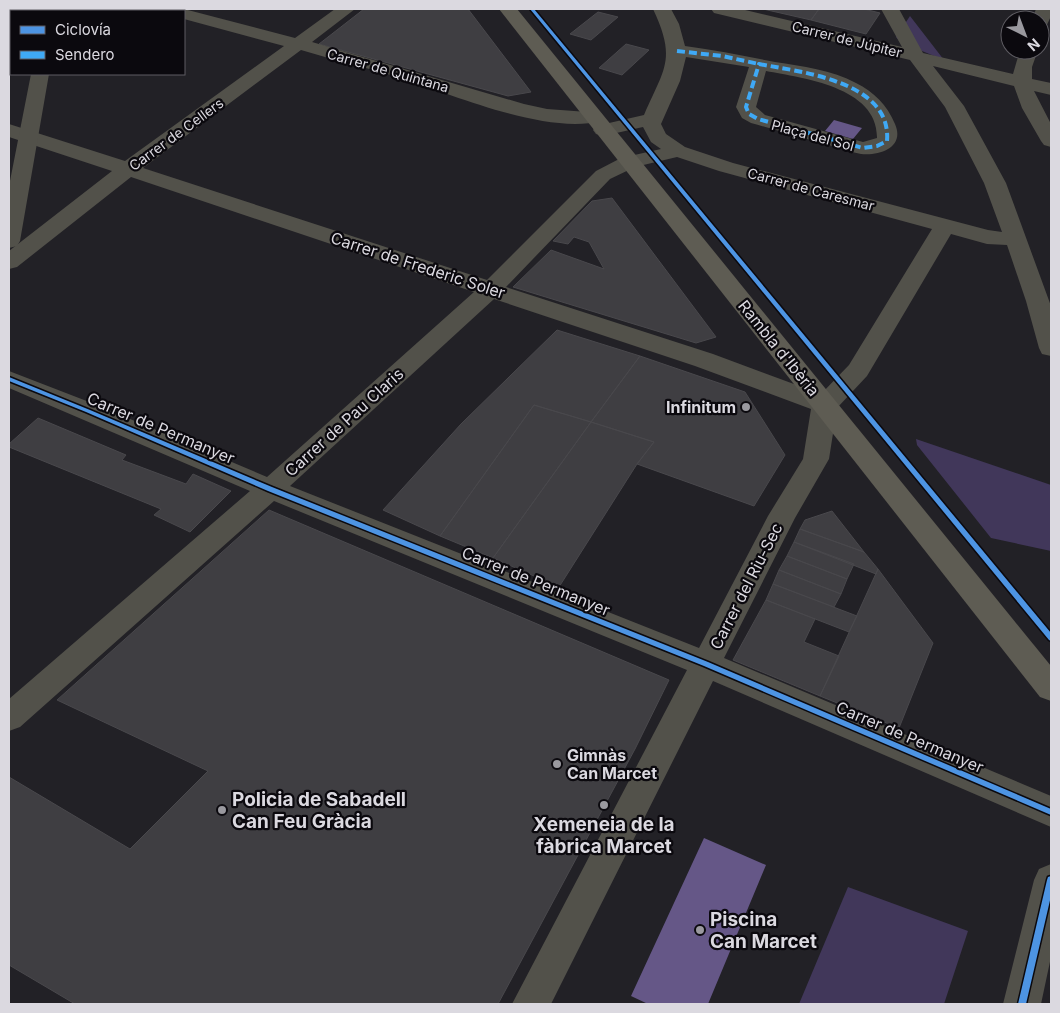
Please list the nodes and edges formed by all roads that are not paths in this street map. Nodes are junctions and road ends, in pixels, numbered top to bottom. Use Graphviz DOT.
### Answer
graph roads {
  1 [pos="346,9"];
  2 [pos="508,9"];
  3 [pos="720,9"];
  4 [pos="890,9"];
  5 [pos="669,11"];
  6 [pos="185,14"];
  7 [pos="299,44"];
  8 [pos="677,51"];
  9 [pos="916,56"];
  10 [pos="1026,60"];
  11 [pos="759,64"];
  12 [pos="40,75"];
  13 [pos="1022,82"];
  14 [pos="1051,89"];
  15 [pos="652,119"];
  16 [pos="598,123"];
  17 [pos="19,133"];
  18 [pos="1051,141"];
  19 [pos="678,151"];
  20 [pos="628,162"];
  21 [pos="128,169"];
  22 [pos="945,225"];
  23 [pos="1016,237"];
  24 [pos="9,241"];
  25 [pos="9,262"];
  26 [pos="492,289"];
  27 [pos="1051,348"];
  28 [pos="9,379"];
  29 [pos="825,405"];
  30 [pos="270,489"];
  31 [pos="706,664"];
  32 [pos="1051,688"];
  33 [pos="9,718"];
  34 [pos="1051,812"];
  35 [pos="1051,880"];
  36 [pos="531,1004"];
  37 [pos="1022,1004"];
  1 -- 7 [label="street, Carrer de Cellers"];
  2 -- 16 [label="main road, Rambla d'Ibèria"];
  3 -- 9 [label="street, Carrer de Júpiter"];
  4 -- 9 [label="street"];
  5 -- 8 [label="street"];
  6 -- 7 [label="street, Carrer de Quintana"];
  7 -- 16 [label="street, Carrer de Quintana"];
  7 -- 21 [label="street, Carrer de Cellers"];
  8 -- 11 [label="street, Plaça del Sol"];
  8 -- 15 [label="street"];
  9 -- 13 [label="street, Carrer de Júpiter"];
  9 -- 23 [label="street"];
  10 -- 13 [label="street"];
  11 -- 11 [label="street, Plaça del Sol"];
  12 -- 17 [label="street"];
  13 -- 14 [label="street, Carrer de Júpiter"];
  13 -- 18 [label="street"];
  15 -- 16 [label="street, Carrer de Quintana"];
  15 -- 19 [label="street"];
  16 -- 20 [label="main road, Rambla d'Ibèria"];
  17 -- 21 [label="street, Carrer de Frederic Soler"];
  17 -- 24 [label="street"];
  19 -- 20 [label="street, Carrer de Pau Claris"];
  19 -- 22 [label="street, Carrer de Caresmar"];
  20 -- 26 [label="street, Carrer de Pau Claris"];
  20 -- 29 [label="main road, Rambla d'Ibèria"];
  21 -- 25 [label="street, Carrer de Cellers"];
  21 -- 26 [label="street, Carrer de Frederic Soler"];
  22 -- 23 [label="street, Carrer de Caresmar"];
  22 -- 29 [label="street"];
  23 -- 27 [label="street"];
  26 -- 29 [label="street, Carrer de Frederic Soler"];
  26 -- 30 [label="street, Carrer de Pau Claris"];
  28 -- 30 [label="street, Carrer de Permanyer"];
  29 -- 31 [label="street, Carrer del Riu-Sec"];
  29 -- 32 [label="main road, Rambla d'Ibèria"];
  30 -- 31 [label="street, Carrer de Permanyer"];
  30 -- 33 [label="street, Carrer de Pau Claris"];
  31 -- 34 [label="street, Carrer de Permanyer"];
  31 -- 36 [label="street, Carrer del Riu-Sec"];
  35 -- 37 [label="street"];
}
